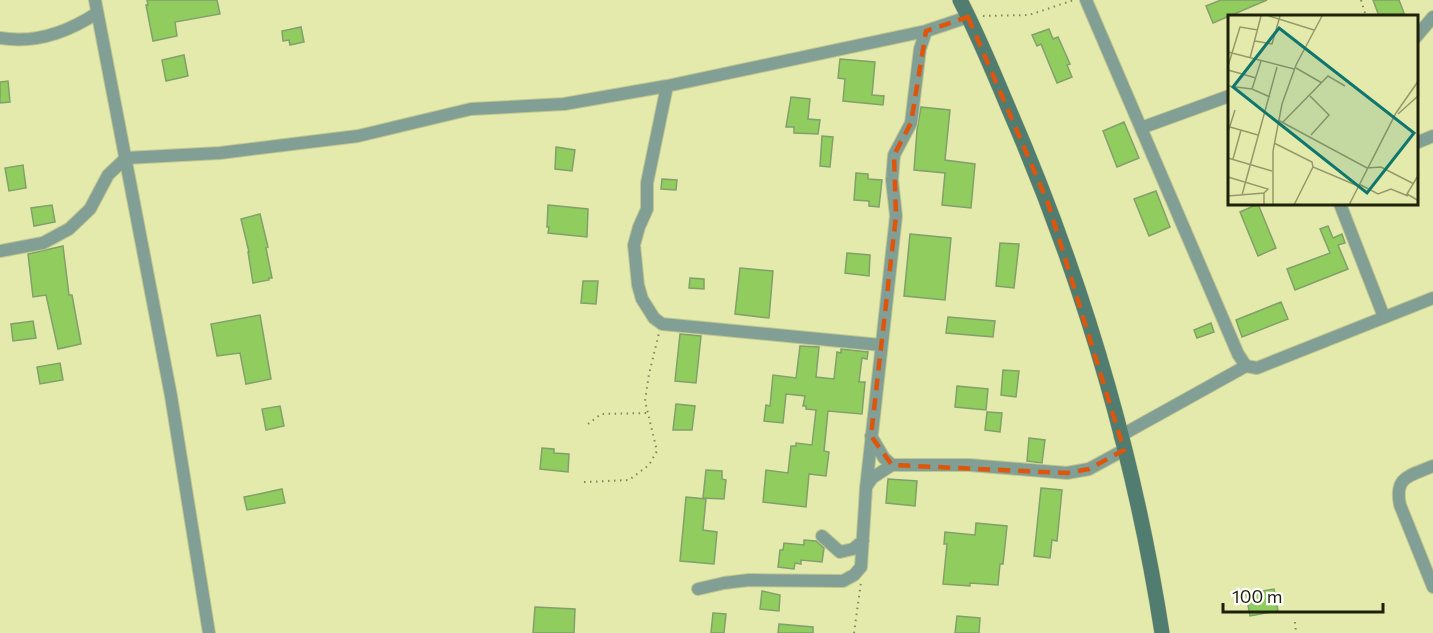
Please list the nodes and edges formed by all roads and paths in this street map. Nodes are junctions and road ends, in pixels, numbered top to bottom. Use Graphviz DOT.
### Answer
graph roads {
  1 [pos="95,0"];
  2 [pos="960,0"];
  3 [pos="1075,0"];
  4 [pos="1086,0"];
  5 [pos="1361,0"];
  6 [pos="97,13"];
  7 [pos="1366,15"];
  8 [pos="1433,16"];
  9 [pos="968,17"];
  10 [pos="926,31"];
  11 [pos="1418,35"];
  12 [pos="0,38"];
  13 [pos="667,87"];
  14 [pos="1228,96"];
  15 [pos="1141,128"];
  16 [pos="1433,136"];
  17 [pos="1418,141"];
  18 [pos="126,158"];
  19 [pos="1341,206"];
  20 [pos="0,251"];
  21 [pos="1433,298"];
  22 [pos="1384,317"];
  23 [pos="662,324"];
  24 [pos="881,345"];
  25 [pos="1246,366"];
  26 [pos="647,413"];
  27 [pos="588,424"];
  28 [pos="871,436"];
  29 [pos="1122,443"];
  30 [pos="892,465"];
  31 [pos="1433,466"];
  32 [pos="584,482"];
  33 [pos="866,488"];
  34 [pos="822,536"];
  35 [pos="863,541"];
  36 [pos="861,567"];
  37 [pos="1433,587"];
  38 [pos="698,589"];
  39 [pos="1295,622"];
  40 [pos="209,633"];
  41 [pos="854,633"];
  42 [pos="1162,633"];
  43 [pos="1296,633"];
  1 -- 6 [label="street"];
  2 -- 9 [label="main road"];
  3 -- 9 [label="path"];
  4 -- 15 [label="street"];
  5 -- 7 [label="path"];
  6 -- 12 [label="street"];
  6 -- 18 [label="street"];
  8 -- 11 [label="street"];
  9 -- 10 [label="street"];
  9 -- 29 [label="main road"];
  10 -- 13 [label="street"];
  10 -- 24 [label="street"];
  13 -- 18 [label="street"];
  13 -- 23 [label="street"];
  14 -- 15 [label="street"];
  15 -- 25 [label="street"];
  16 -- 17 [label="street"];
  18 -- 20 [label="street"];
  18 -- 40 [label="street"];
  19 -- 22 [label="street"];
  21 -- 22 [label="street"];
  22 -- 25 [label="street"];
  23 -- 24 [label="street"];
  23 -- 26 [label="path"];
  24 -- 28 [label="street"];
  25 -- 29 [label="street"];
  26 -- 27 [label="path"];
  26 -- 32 [label="path"];
  28 -- 30 [label="street"];
  28 -- 33 [label="street"];
  29 -- 30 [label="street"];
  29 -- 42 [label="main road"];
  30 -- 33 [label="street"];
  31 -- 37 [label="street"];
  33 -- 35 [label="street"];
  34 -- 35 [label="street"];
  35 -- 36 [label="street"];
  36 -- 38 [label="street"];
  36 -- 41 [label="path"];
  39 -- 43 [label="path"];
}
